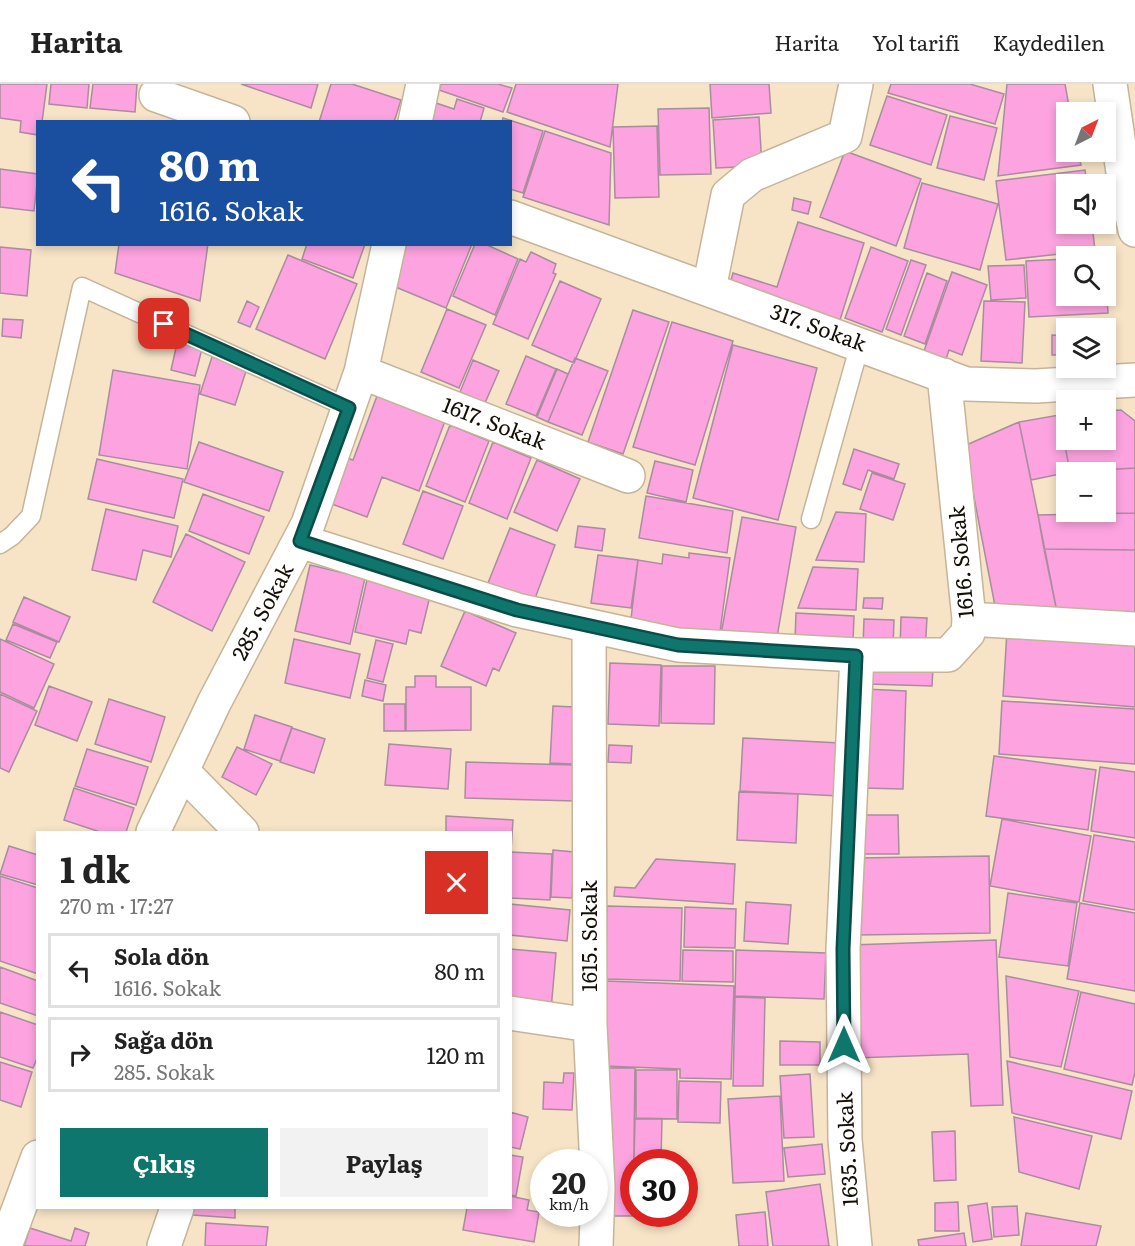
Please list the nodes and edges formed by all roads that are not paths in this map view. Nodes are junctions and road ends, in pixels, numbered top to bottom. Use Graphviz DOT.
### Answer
graph roads {
  1 [pos="423,84"];
  2 [pos="856,84"];
  3 [pos="1110,84"];
  4 [pos="156,95"];
  5 [pos="227,120"];
  6 [pos="415,120"];
  7 [pos="512,219"];
  8 [pos="1135,230"];
  9 [pos="389,246"];
  10 [pos="709,289"];
  11 [pos="860,344"];
  12 [pos="361,372"];
  13 [pos="944,375"];
  14 [pos="1135,380"];
  15 [pos="349,408"];
  16 [pos="628,476"];
  17 [pos="812,519"];
  18 [pos="300,541"];
  19 [pos="0,544"];
  20 [pos="969,619"];
  21 [pos="589,626"];
  22 [pos="1135,629"];
  23 [pos="856,656"];
  24 [pos="183,772"];
  25 [pos="154,831"];
  26 [pos="241,831"];
  27 [pos="512,1013"];
  28 [pos="590,1025"];
  29 [pos="36,1162"];
  30 [pos="177,1209"];
  31 [pos="5,1246"];
  32 [pos="164,1246"];
  33 [pos="596,1246"];
  34 [pos="855,1246"];
  1 -- 6 [label="street"];
  2 -- 10 [label="street"];
  3 -- 8 [label="street"];
  4 -- 5 [label="street"];
  7 -- 10 [label="street, 317. Sokak"];
  9 -- 12 [label="street, 285. Sokak"];
  10 -- 11 [label="street, 317. Sokak"];
  11 -- 13 [label="street, 317. Sokak"];
  11 -- 17 [label="lane"];
  12 -- 15 [label="street, 285. Sokak"];
  12 -- 16 [label="street, 1617. Sokak"];
  13 -- 14 [label="street, 317. Sokak"];
  13 -- 20 [label="street, 1616. Sokak"];
  15 -- 18 [label="street, 285. Sokak"];
  15 -- 19 [label="lane"];
  18 -- 21 [label="street, 1616. Sokak"];
  18 -- 24 [label="street, 285. Sokak"];
  20 -- 22 [label="street"];
  20 -- 23 [label="street, 1616. Sokak"];
  21 -- 23 [label="street, 1616. Sokak"];
  21 -- 28 [label="street, 1615. Sokak"];
  23 -- 34 [label="street, 1635. Sokak"];
  24 -- 25 [label="street, 285. Sokak"];
  24 -- 26 [label="street"];
  27 -- 28 [label="street"];
  28 -- 33 [label="street, 1615. Sokak"];
  29 -- 31 [label="street"];
  30 -- 32 [label="street"];
}
